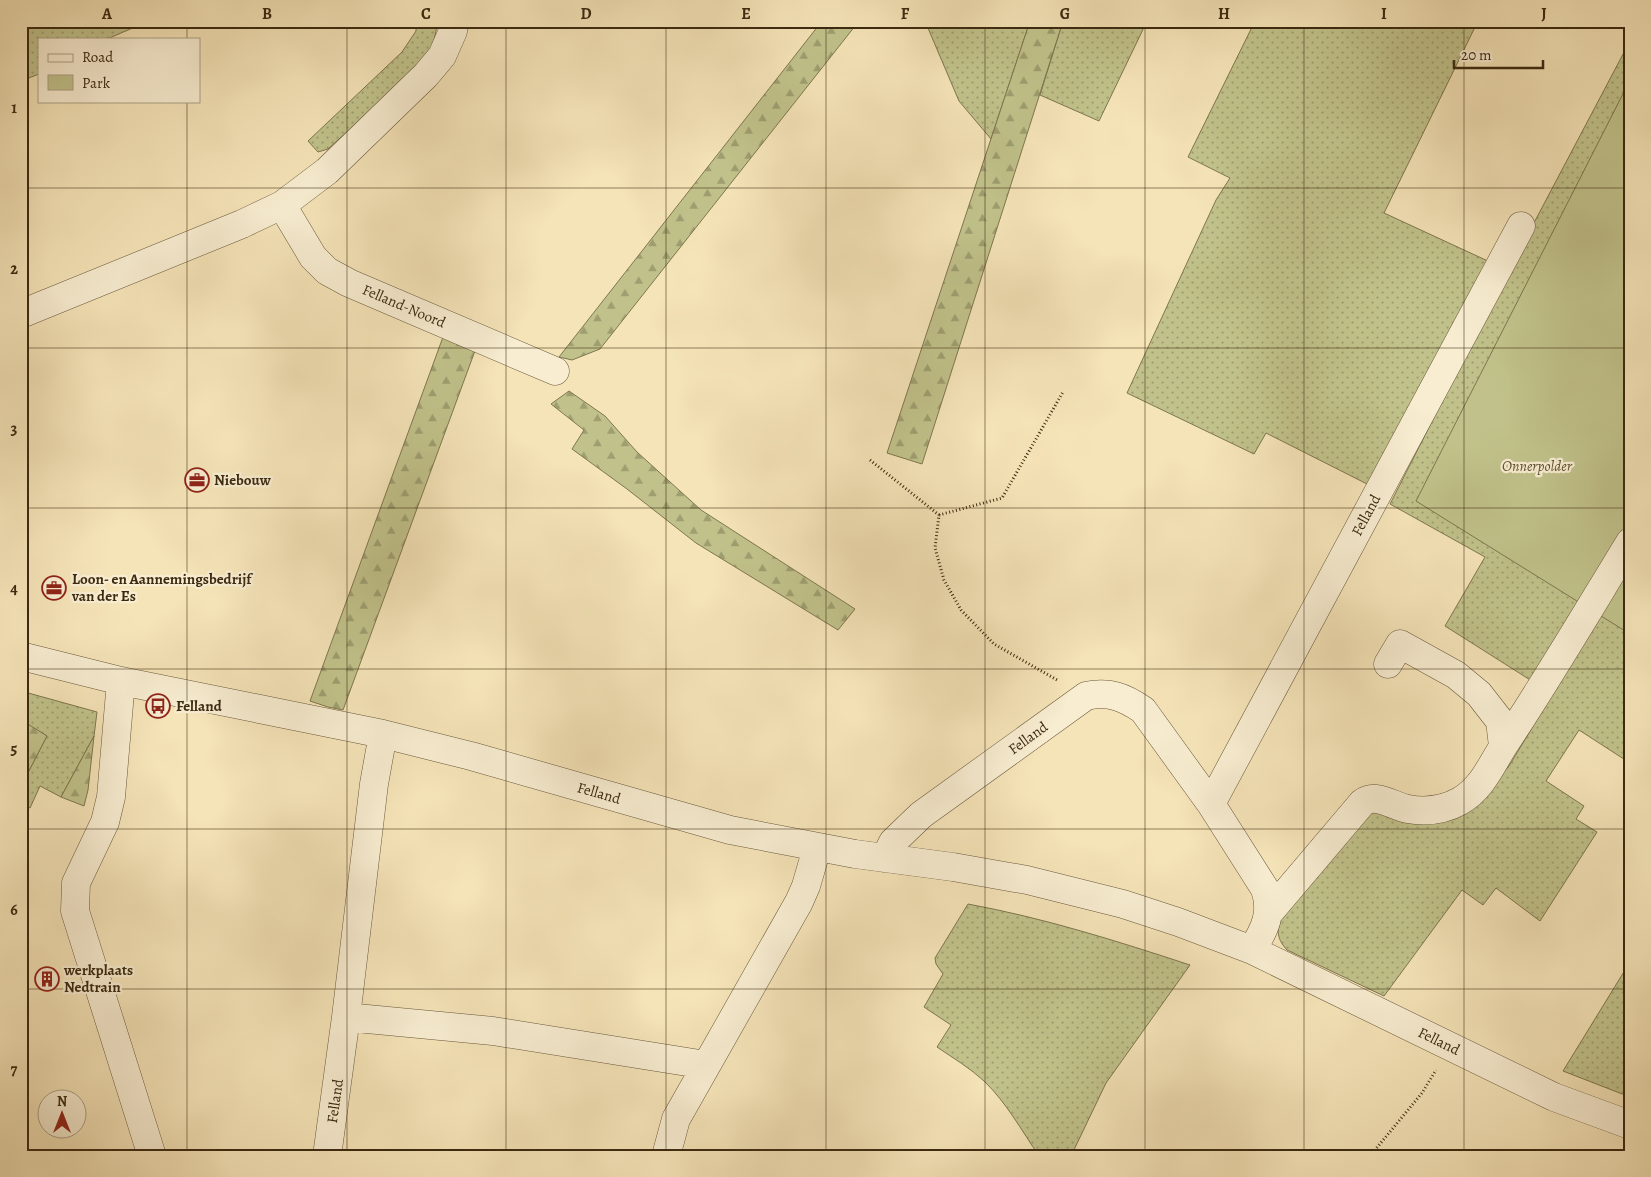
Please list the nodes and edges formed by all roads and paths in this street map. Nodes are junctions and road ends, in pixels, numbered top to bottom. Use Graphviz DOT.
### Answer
graph roads {
  1 [pos="454,21"];
  2 [pos="282,205"];
  3 [pos="1521,226"];
  4 [pos="21,314"];
  5 [pos="555,372"];
  6 [pos="1063,392"];
  7 [pos="870,460"];
  8 [pos="939,515"];
  9 [pos="1630,542"];
  10 [pos="21,656"];
  11 [pos="1388,664"];
  12 [pos="121,681"];
  13 [pos="1086,696"];
  14 [pos="383,734"];
  15 [pos="1503,746"];
  16 [pos="1211,804"];
  17 [pos="817,848"];
  18 [pos="886,858"];
  19 [pos="1268,914"];
  20 [pos="1252,950"];
  21 [pos="346,1017"];
  22 [pos="1450,1046"];
  23 [pos="706,1065"];
  24 [pos="1630,1125"];
  25 [pos="152,1156"];
  26 [pos="327,1156"];
  27 [pos="666,1156"];
  28 [pos="1370,1156"];
  1 -- 2 [label="street"];
  2 -- 4 [label="street"];
  2 -- 5 [label="street, Felland-Noord"];
  3 -- 16 [label="street, Felland"];
  6 -- 8 [label="path"];
  7 -- 8 [label="path"];
  8 -- 13 [label="path"];
  9 -- 15 [label="street"];
  10 -- 12 [label="street, Felland"];
  11 -- 15 [label="street"];
  12 -- 14 [label="street, Felland"];
  12 -- 25 [label="street"];
  13 -- 16 [label="street"];
  13 -- 18 [label="street, Felland"];
  14 -- 17 [label="street, Felland"];
  14 -- 21 [label="street, Felland"];
  15 -- 19 [label="street"];
  16 -- 19 [label="street"];
  17 -- 18 [label="street, Felland"];
  17 -- 23 [label="street"];
  18 -- 20 [label="street, Felland"];
  19 -- 20 [label="street"];
  20 -- 22 [label="street, Felland"];
  21 -- 23 [label="street"];
  21 -- 26 [label="street, Felland"];
  22 -- 24 [label="street, Felland"];
  22 -- 28 [label="path"];
  23 -- 27 [label="street"];
}
